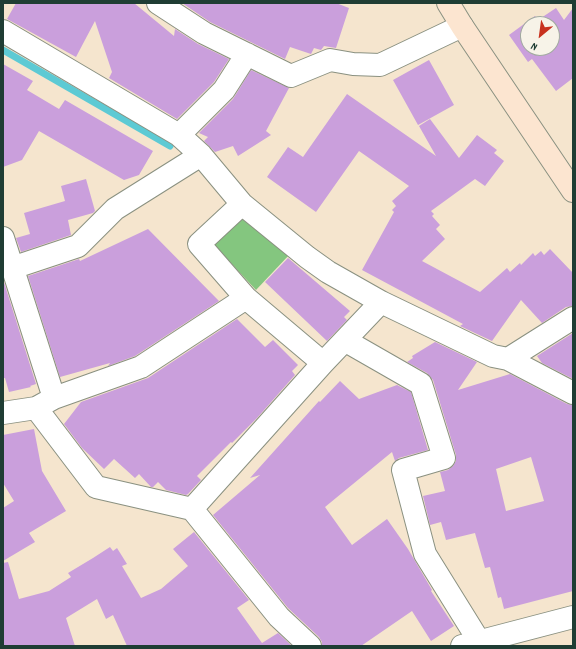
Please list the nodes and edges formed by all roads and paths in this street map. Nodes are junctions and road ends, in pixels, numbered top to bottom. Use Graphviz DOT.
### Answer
graph roads {
  1 [pos="158,3"];
  2 [pos="448,3"];
  3 [pos="462,26"];
  4 [pos="3,31"];
  5 [pos="247,54"];
  6 [pos="179,135"];
  7 [pos="201,155"];
  8 [pos="573,191"];
  9 [pos="242,204"];
  10 [pos="3,238"];
  11 [pos="12,268"];
  12 [pos="246,298"];
  13 [pos="381,302"];
  14 [pos="573,318"];
  15 [pos="346,340"];
  16 [pos="508,359"];
  17 [pos="323,363"];
  18 [pos="573,393"];
  19 [pos="45,403"];
  20 [pos="3,413"];
  21 [pos="192,508"];
  22 [pos="573,616"];
  23 [pos="526,638"];
  24 [pos="470,643"];
  25 [pos="310,646"];
  1 -- 5 [label="street"];
  2 -- 3 [label="street"];
  3 -- 5 [label="street"];
  3 -- 8 [label="street"];
  4 -- 6 [label="street"];
  5 -- 6 [label="street"];
  6 -- 7 [label="street"];
  7 -- 9 [label="street"];
  7 -- 11 [label="street"];
  9 -- 12 [label="street"];
  9 -- 13 [label="street"];
  10 -- 11 [label="street"];
  11 -- 19 [label="street"];
  12 -- 17 [label="street"];
  12 -- 19 [label="street"];
  13 -- 15 [label="street"];
  13 -- 16 [label="street"];
  14 -- 16 [label="street"];
  15 -- 17 [label="street"];
  15 -- 24 [label="street"];
  16 -- 18 [label="street"];
  17 -- 21 [label="street"];
  19 -- 20 [label="street"];
  19 -- 21 [label="street"];
  21 -- 25 [label="street"];
  22 -- 23 [label="street"];
  23 -- 24 [label="street"];
}
